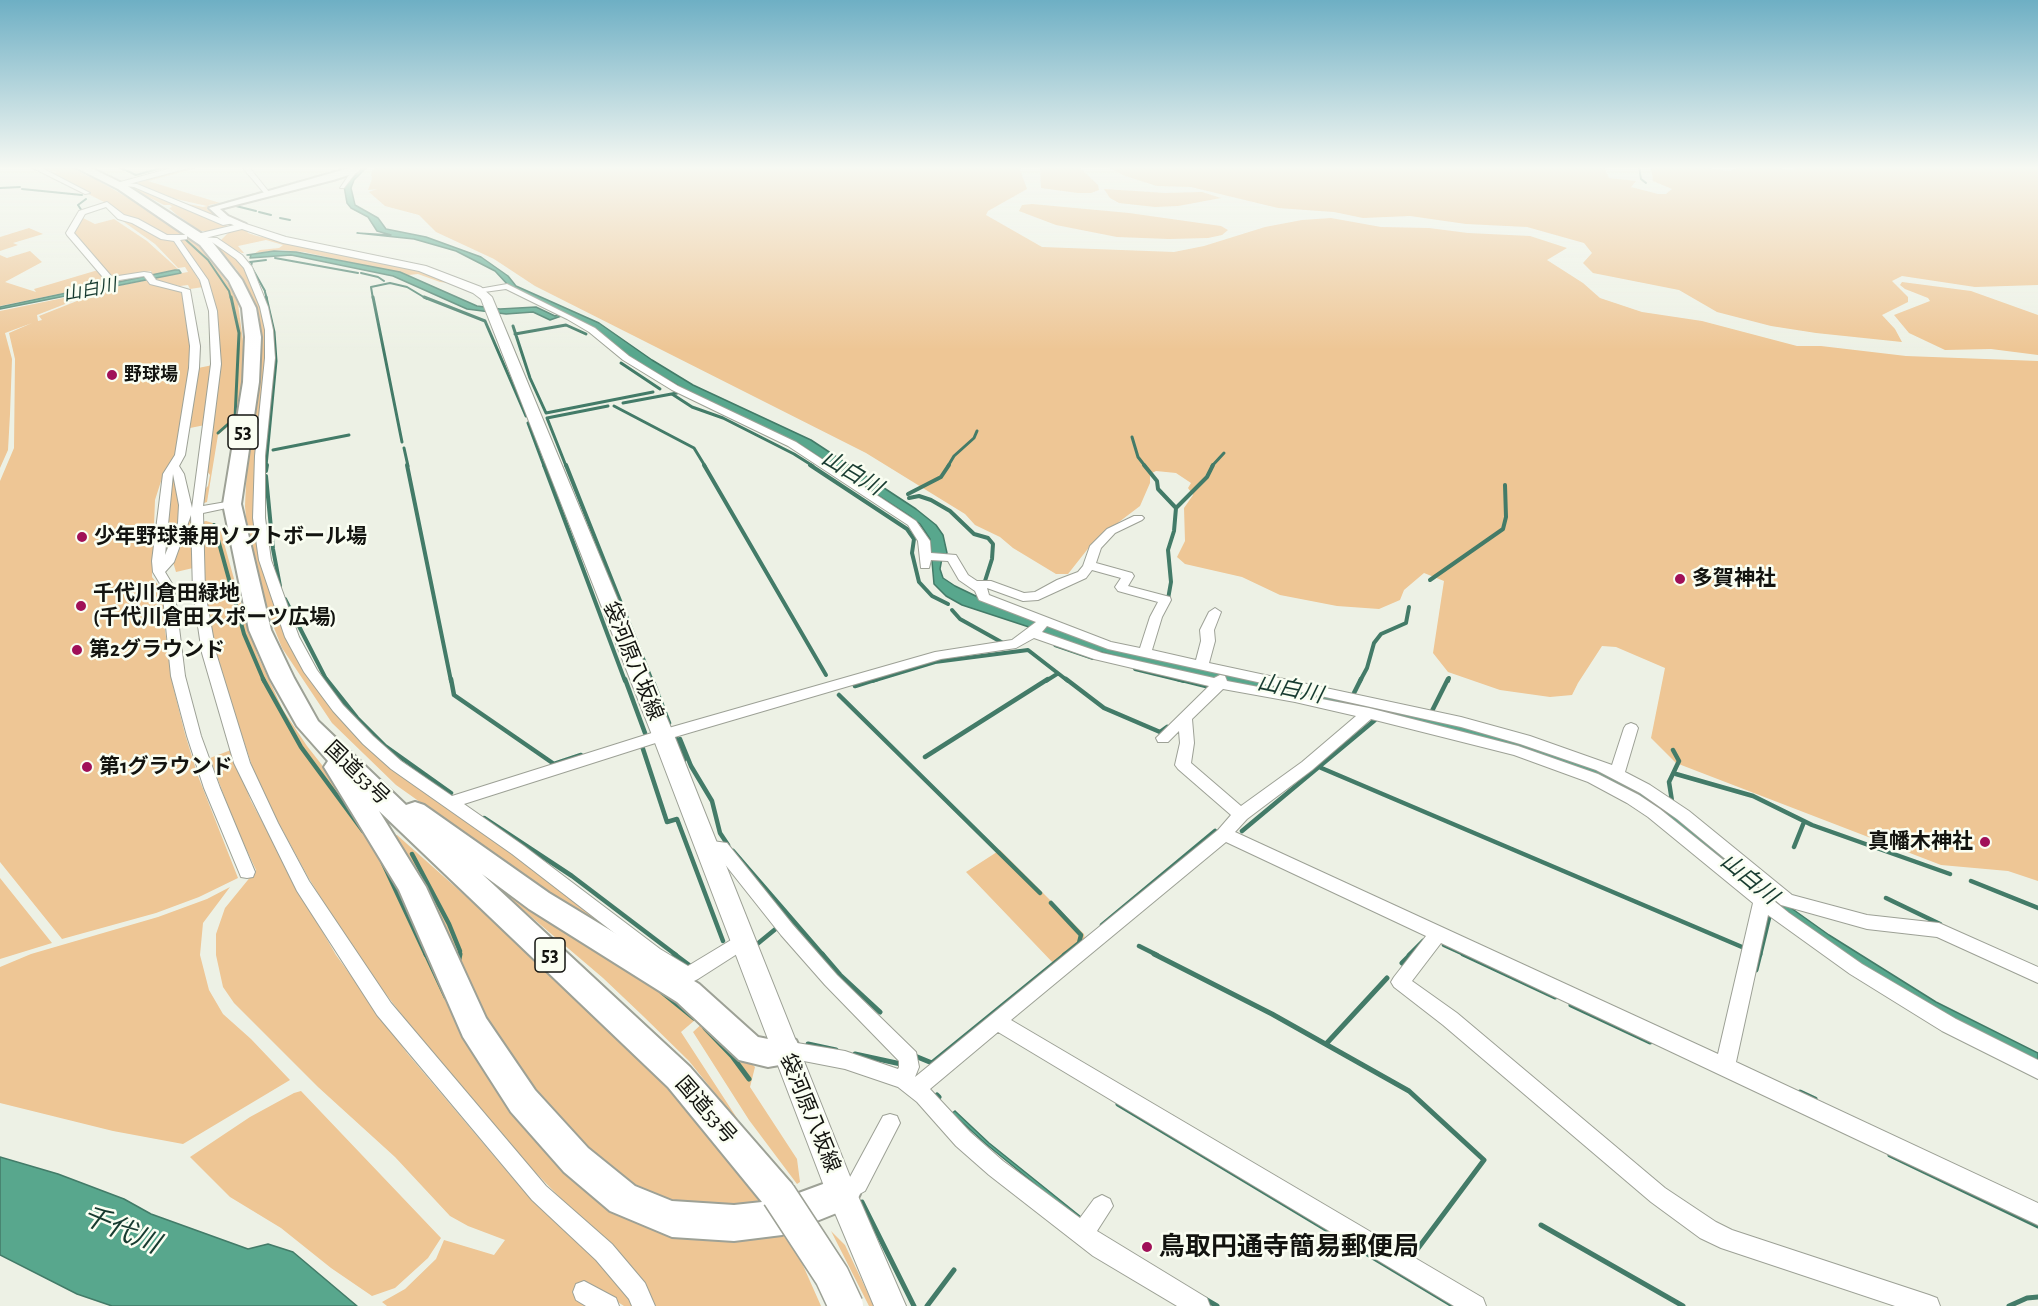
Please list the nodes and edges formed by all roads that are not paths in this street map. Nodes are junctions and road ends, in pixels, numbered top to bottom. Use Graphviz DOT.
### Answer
graph roads {
  1 [pos="73,228"];
  2 [pos="148,228"];
  3 [pos="185,228"];
  4 [pos="226,228"];
  5 [pos="251,228"];
  6 [pos="197,237"];
  7 [pos="176,239"];
  8 [pos="477,290"];
  9 [pos="173,466"];
  10 [pos="232,504"];
  11 [pos="191,512"];
  12 [pos="1138,518"];
  13 [pos="1089,564"];
  14 [pos="159,572"];
  15 [pos="975,585"];
  16 [pos="1215,612"];
  17 [pos="1045,621"];
  18 [pos="1034,633"];
  19 [pos="1145,652"];
  20 [pos="1201,666"];
  21 [pos="1220,678"];
  22 [pos="1369,713"];
  23 [pos="1185,718"];
  24 [pos="309,726"];
  25 [pos="1631,728"];
  26 [pos="663,735"];
  27 [pos="1163,738"];
  28 [pos="345,763"];
  29 [pos="1617,773"];
  30 [pos="449,803"];
  31 [pos="1241,815"];
  32 [pos="1224,834"];
  33 [pos="705,846"];
  34 [pos="247,872"];
  35 [pos="1762,902"];
  36 [pos="1438,934"];
  37 [pos="742,942"];
  38 [pos="2038,975"];
  39 [pos="996,1021"];
  40 [pos="785,1050"];
  41 [pos="1725,1066"];
  42 [pos="2038,1070"];
  43 [pos="910,1084"];
  44 [pos="891,1123"];
  45 [pos="842,1194"];
  46 [pos="1102,1206"];
  47 [pos="2038,1214"];
  48 [pos="1082,1233"];
  49 [pos="584,1292"];
  50 [pos="608,1306"];
  51 [pos="644,1306"];
  52 [pos="846,1306"];
  53 [pos="890,1306"];
  54 [pos="1199,1306"];
  55 [pos="1474,1306"];
  56 [pos="1929,1306"];
  1 -- 9 [label="street"];
  2 -- 7 [label="street"];
  3 -- 6 [label="highway, 国道53号 / 53"];
  4 -- 6 [label="main road"];
  5 -- 8 [label="main road, 袋河原八坂線"];
  6 -- 7 [label="street"];
  6 -- 10 [label="highway, 国道53号 / 53"];
  6 -- 30 [label="street"];
  7 -- 11 [label="street"];
  8 -- 15 [label="street"];
  8 -- 26 [label="main road, 袋河原八坂線"];
  9 -- 11 [label="street"];
  9 -- 14 [label="street"];
  10 -- 11 [label="street"];
  10 -- 24 [label="highway, 国道53号 / 53"];
  11 -- 14 [label="street"];
  11 -- 51 [label="street"];
  12 -- 13 [label="street"];
  13 -- 15 [label="street"];
  13 -- 19 [label="street"];
  14 -- 34 [label="street"];
  15 -- 17 [label="street"];
  16 -- 20 [label="street"];
  17 -- 18 [label="street"];
  17 -- 19 [label="street"];
  18 -- 21 [label="street"];
  18 -- 26 [label="street"];
  19 -- 20 [label="street"];
  20 -- 21 [label="street"];
  21 -- 22 [label="street"];
  21 -- 23 [label="street"];
  21 -- 29 [label="street"];
  22 -- 31 [label="street"];
  22 -- 35 [label="street"];
  23 -- 27 [label="street"];
  23 -- 31 [label="street"];
  24 -- 28 [label="highway, 国道53号 / 53"];
  24 -- 45 [label="highway"];
  25 -- 29 [label="street"];
  26 -- 30 [label="street"];
  26 -- 33 [label="main road, 袋河原八坂線"];
  28 -- 40 [label="highway"];
  28 -- 52 [label="highway, 国道53号 / 53, bridge"];
  29 -- 38 [label="street"];
  30 -- 37 [label="street"];
  31 -- 32 [label="street"];
  32 -- 36 [label="street"];
  32 -- 39 [label="street"];
  33 -- 37 [label="main road, 袋河原八坂線"];
  33 -- 43 [label="street"];
  35 -- 41 [label="street"];
  35 -- 42 [label="street"];
  36 -- 41 [label="street"];
  36 -- 56 [label="street"];
  37 -- 40 [label="main road, 袋河原八坂線"];
  39 -- 43 [label="street"];
  39 -- 55 [label="street"];
  40 -- 43 [label="street"];
  40 -- 45 [label="main road, 袋河原八坂線"];
  41 -- 47 [label="street"];
  43 -- 48 [label="street"];
  44 -- 45 [label="street"];
  45 -- 53 [label="main road, 袋河原八坂線"];
  46 -- 48 [label="street"];
  48 -- 54 [label="street"];
  49 -- 50 [label="street"];
}
